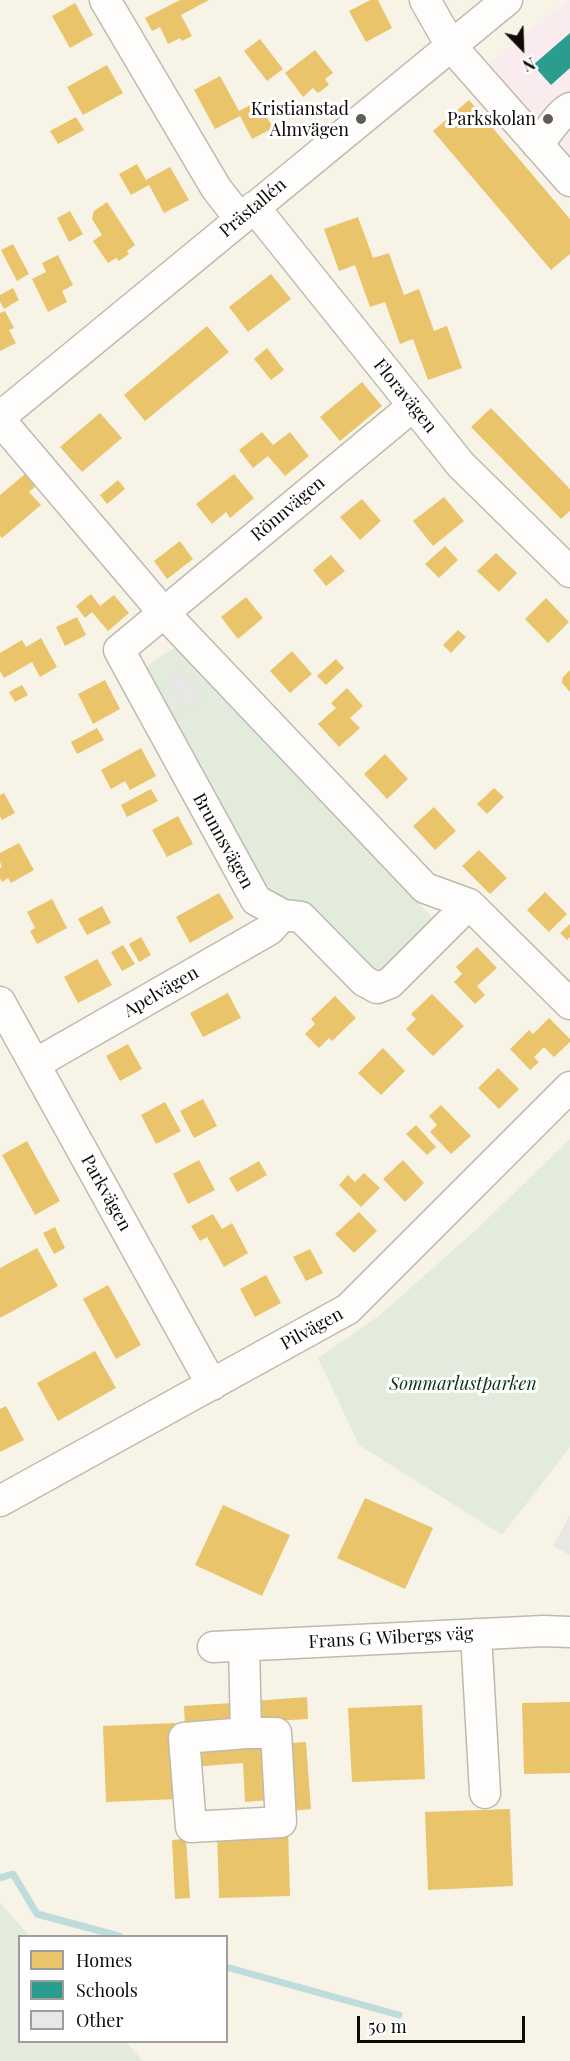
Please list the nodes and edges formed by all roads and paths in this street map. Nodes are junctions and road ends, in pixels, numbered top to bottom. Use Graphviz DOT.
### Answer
graph roads {
  1 [pos="105,0"];
  2 [pos="425,0"];
  3 [pos="507,0"];
  4 [pos="451,46"];
  5 [pos="570,108"];
  6 [pos="537,144"];
  7 [pos="570,181"];
  8 [pos="247,213"];
  9 [pos="413,406"];
  10 [pos="0,419"];
  11 [pos="570,572"];
  12 [pos="163,612"];
  13 [pos="469,904"];
  14 [pos="283,915"];
  15 [pos="0,1002"];
  16 [pos="570,1004"];
  17 [pos="35,1064"];
  18 [pos="570,1087"];
  19 [pos="212,1385"];
  20 [pos="0,1501"];
  21 [pos="570,1632"];
  22 [pos="476,1634"];
  23 [pos="244,1646"];
  24 [pos="213,1647"];
  25 [pos="246,1733"];
  26 [pos="485,1793"];
  1 -- 8 [label="street, Floravägen"];
  2 -- 4 [label="street"];
  3 -- 4 [label="street, Prästallén"];
  4 -- 6 [label="street"];
  4 -- 8 [label="street, Prästallén"];
  5 -- 6 [label="street"];
  6 -- 7 [label="street"];
  8 -- 9 [label="street, Floravägen"];
  8 -- 10 [label="street, Prästallén"];
  9 -- 11 [label="street, Floravägen"];
  9 -- 12 [label="street, Rönnvägen"];
  10 -- 12 [label="street"];
  12 -- 13 [label="street"];
  12 -- 14 [label="street, Brunnsvägen"];
  13 -- 14 [label="street, Brunnsvägen"];
  13 -- 16 [label="street"];
  14 -- 17 [label="street, Apelvägen"];
  15 -- 17 [label="street, Parkvägen"];
  17 -- 19 [label="street, Parkvägen"];
  18 -- 19 [label="street, Pilvägen"];
  19 -- 20 [label="street, Pilvägen"];
  21 -- 22 [label="street, Frans G Wibergs väg"];
  22 -- 23 [label="street, Frans G Wibergs väg"];
  22 -- 26 [label="street"];
  23 -- 24 [label="street, Frans G Wibergs väg"];
  23 -- 25 [label="street"];
}
